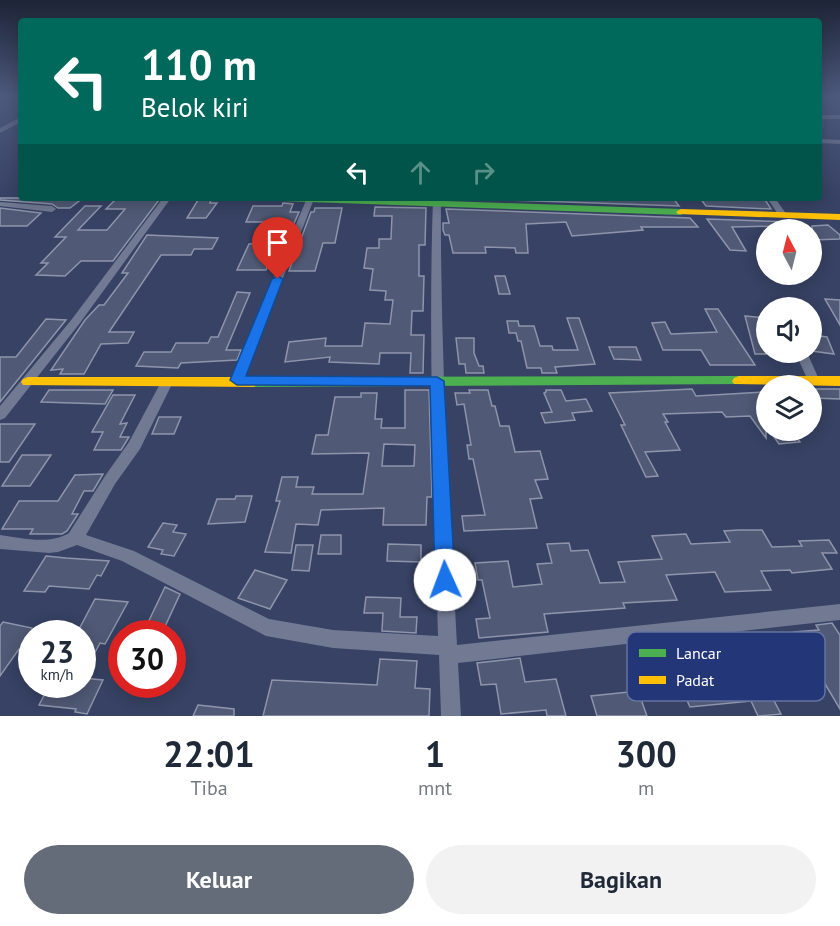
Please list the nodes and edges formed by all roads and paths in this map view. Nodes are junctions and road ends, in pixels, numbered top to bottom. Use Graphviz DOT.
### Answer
graph roads {
  1 [pos="822,141"];
  2 [pos="840,142"];
  3 [pos="165,201"];
  4 [pos="309,201"];
  5 [pos="437,201"];
  6 [pos="773,201"];
  7 [pos="0,204"];
  8 [pos="52,209"];
  9 [pos="783,215"];
  10 [pos="840,217"];
  11 [pos="237,380"];
  12 [pos="437,381"];
  13 [pos="840,381"];
  14 [pos="28,382"];
  15 [pos="167,382"];
  16 [pos="756,382"];
  17 [pos="822,382"];
  18 [pos="0,415"];
  19 [pos="75,538"];
  20 [pos="0,542"];
  21 [pos="840,612"];
  22 [pos="634,632"];
  23 [pos="627,633"];
  24 [pos="448,650"];
  25 [pos="451,716"];
  1 -- 2 [label="street"];
  3 -- 14 [label="street"];
  4 -- 11 [label="street"];
  5 -- 9 [label="street"];
  5 -- 12 [label="street"];
  6 -- 9 [label="street"];
  7 -- 8 [label="street"];
  9 -- 10 [label="street"];
  11 -- 12 [label="street"];
  11 -- 15 [label="street"];
  12 -- 16 [label="street"];
  12 -- 24 [label="street"];
  13 -- 17 [label="street"];
  14 -- 15 [label="street"];
  14 -- 18 [label="street"];
  15 -- 19 [label="street"];
  19 -- 20 [label="street"];
  19 -- 24 [label="street"];
  21 -- 22 [label="street"];
  23 -- 24 [label="street"];
  24 -- 25 [label="street"];
}
